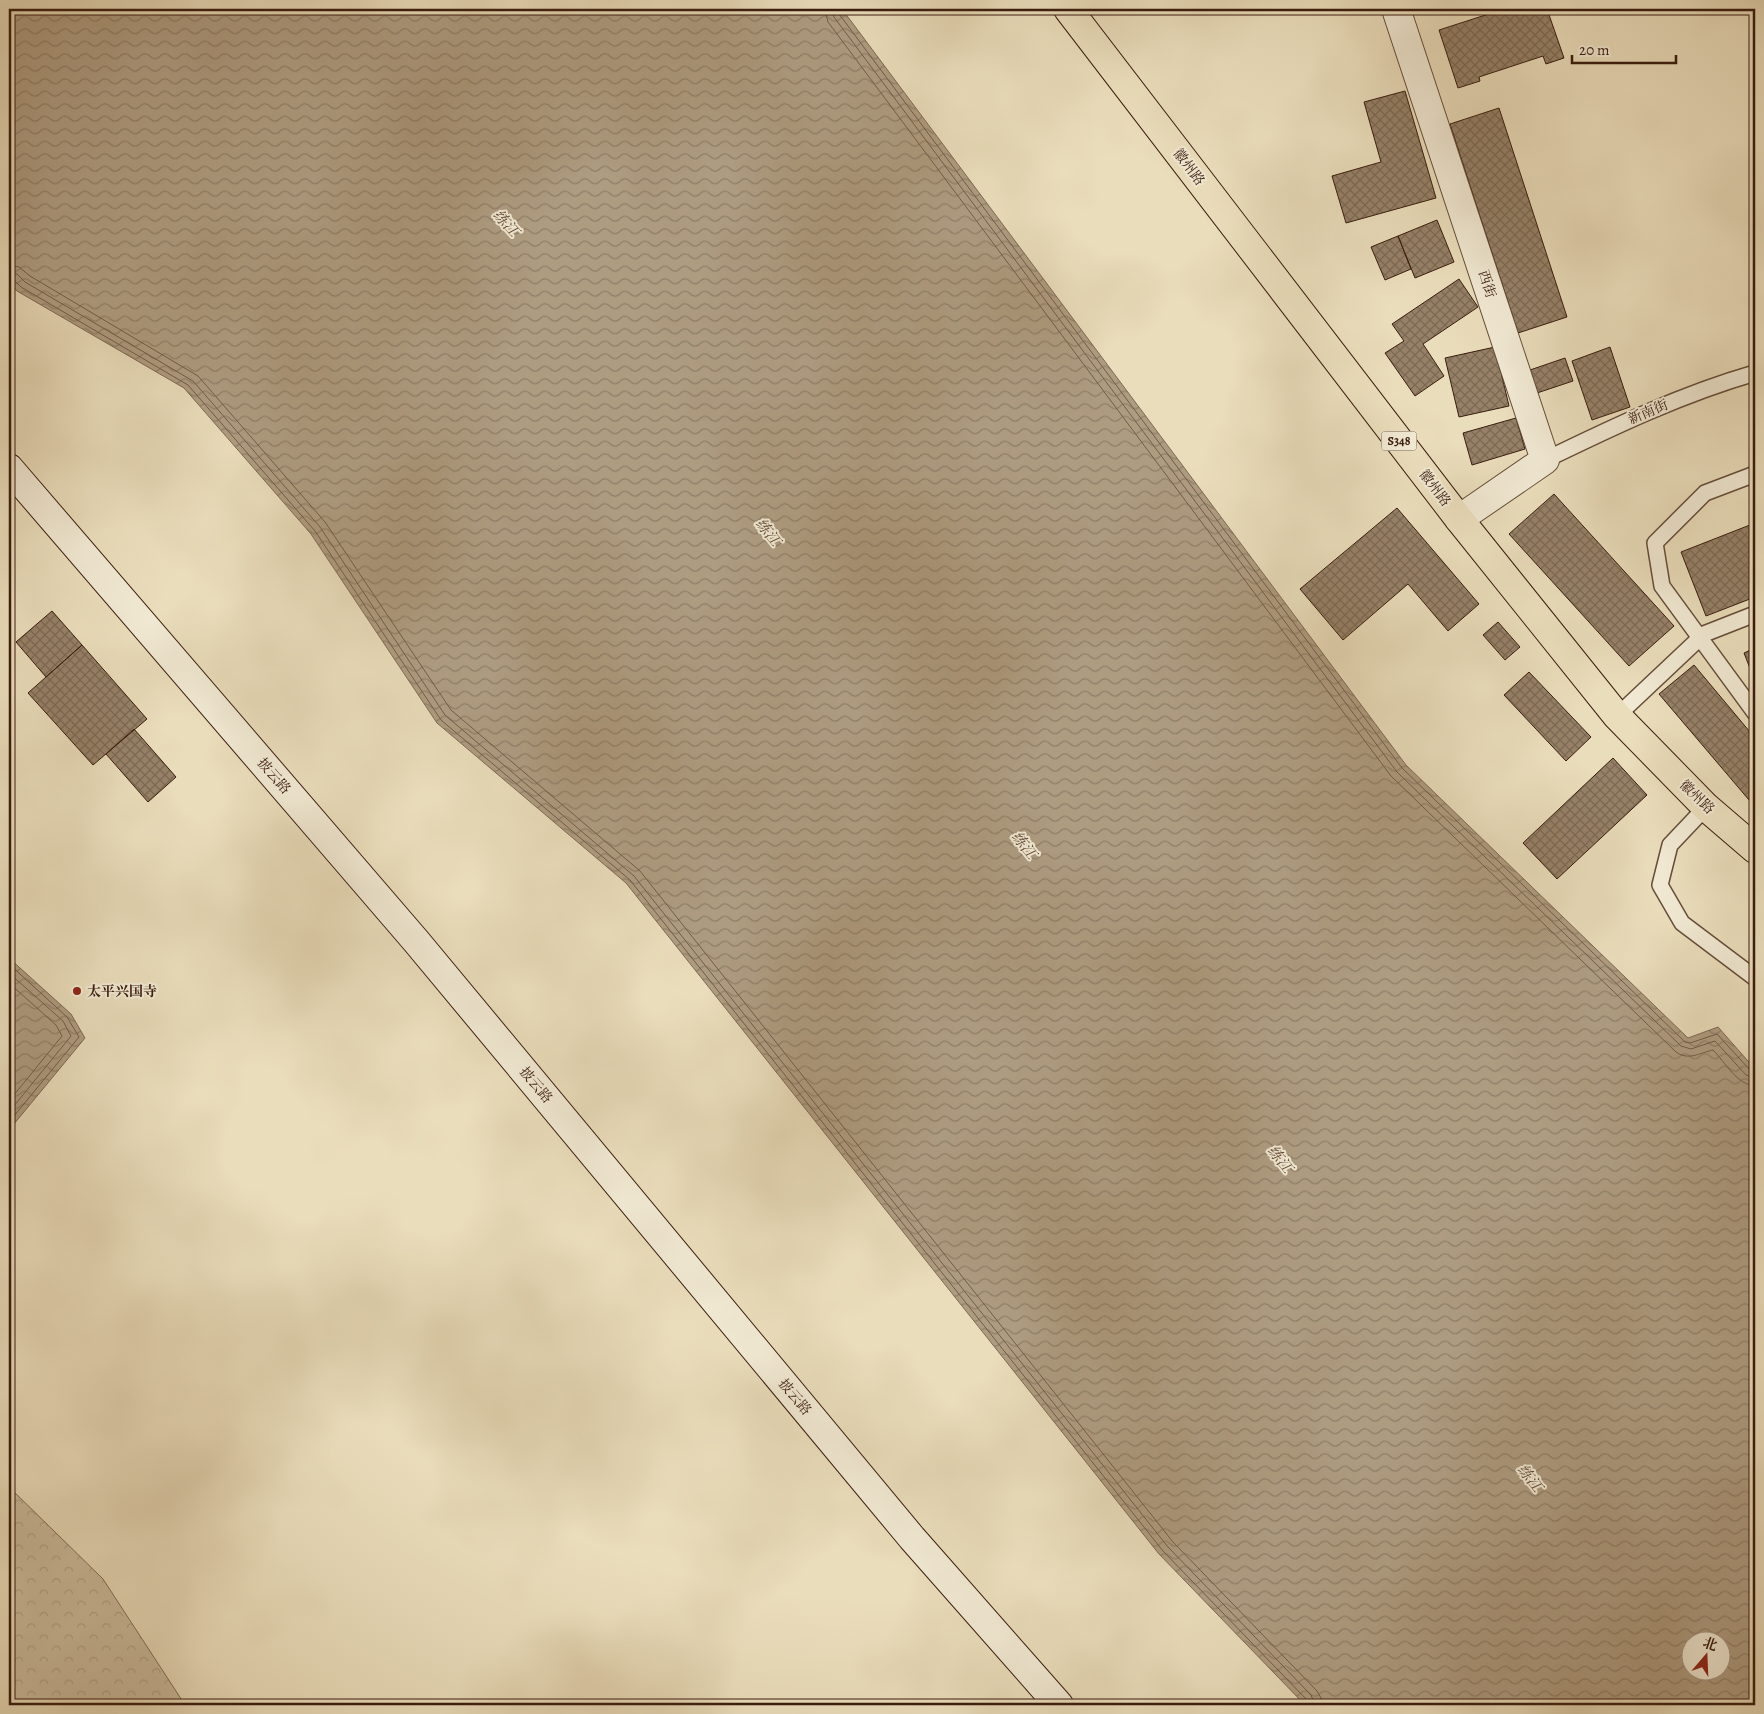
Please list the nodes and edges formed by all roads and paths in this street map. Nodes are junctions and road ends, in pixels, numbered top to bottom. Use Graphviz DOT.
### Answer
graph roads {
  1 [pos="1068,9"];
  2 [pos="1396,9"];
  3 [pos="1755,373"];
  4 [pos="1544,460"];
  5 [pos="9,468"];
  6 [pos="1755,474"];
  7 [pos="1458,519"];
  8 [pos="1755,614"];
  9 [pos="1700,637"];
  10 [pos="1755,713"];
  11 [pos="1617,716"];
  12 [pos="1706,807"];
  13 [pos="1755,849"];
  14 [pos="1755,978"];
  15 [pos="1059,1705"];
  1 -- 7 [label="main road, 徽州路 / S348"];
  2 -- 4 [label="street, 西街"];
  3 -- 4 [label="lane, 新南街"];
  4 -- 7 [label="street"];
  5 -- 15 [label="street, 披云路"];
  6 -- 9 [label="lane"];
  7 -- 11 [label="main road, 徽州路 / S348"];
  8 -- 9 [label="lane"];
  9 -- 10 [label="lane"];
  9 -- 11 [label="lane"];
  11 -- 12 [label="main road, 徽州路 / S348"];
  12 -- 13 [label="main road, 徽州路 / S348"];
  12 -- 14 [label="lane"];
}
